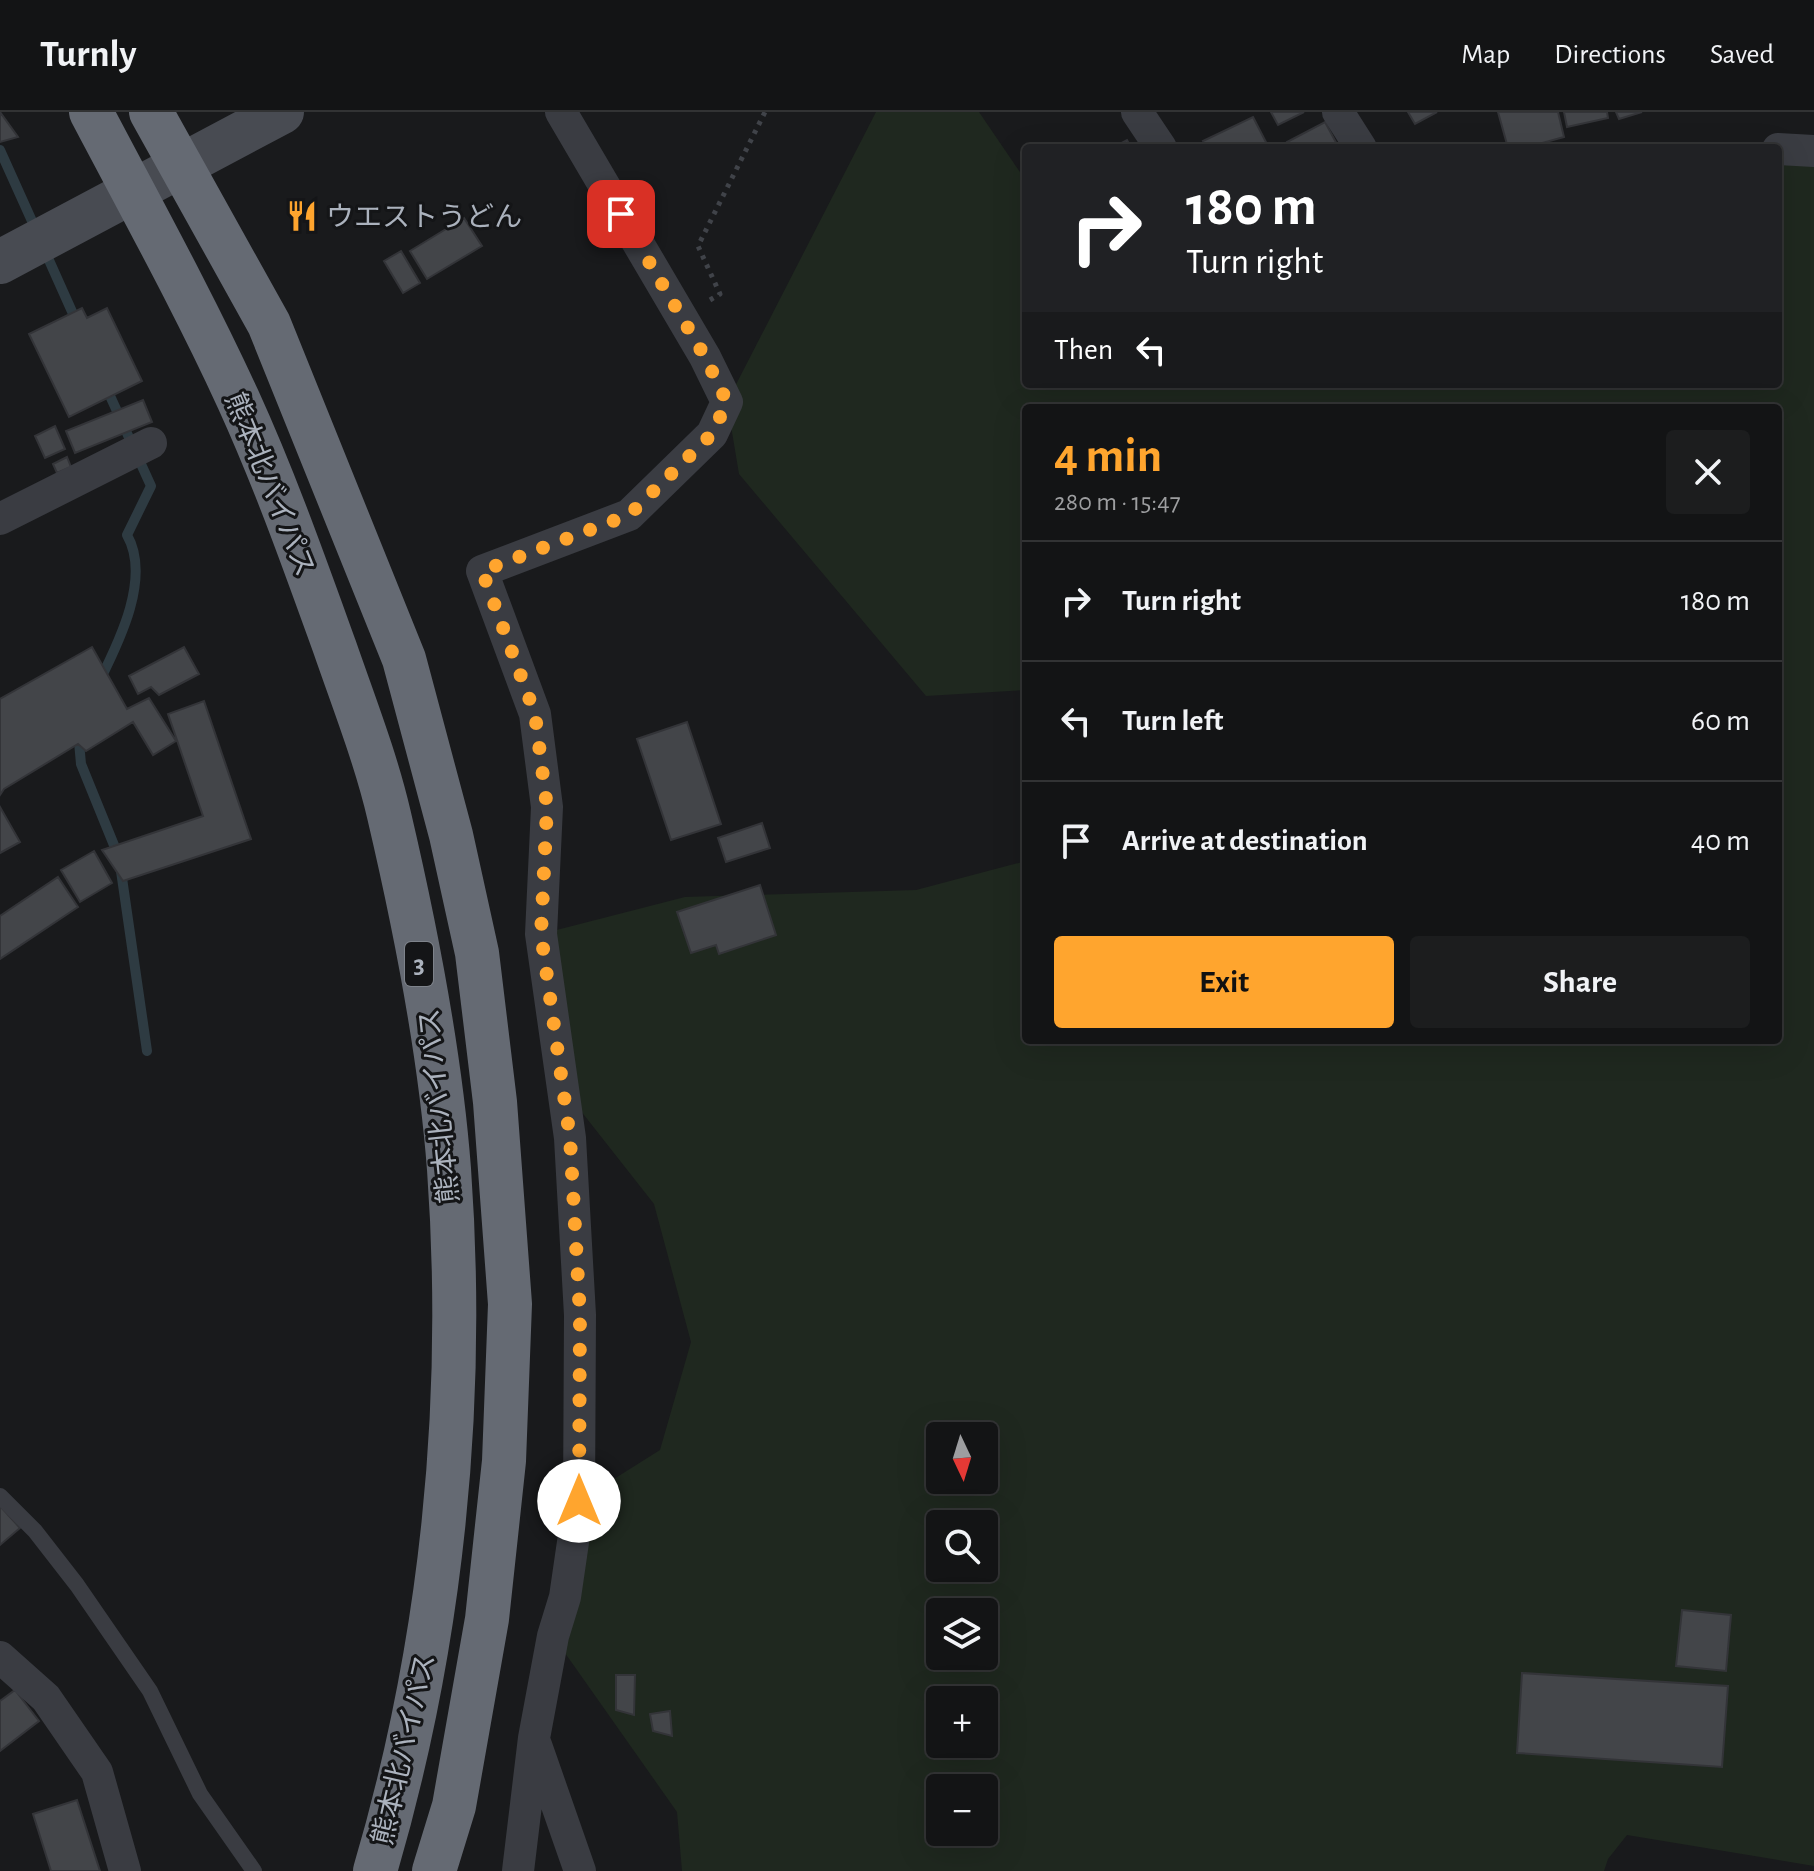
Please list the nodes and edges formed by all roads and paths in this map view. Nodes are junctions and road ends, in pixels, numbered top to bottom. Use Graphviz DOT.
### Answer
graph roads {
  1 [pos="91,112"];
  2 [pos="151,112"];
  3 [pos="282,112"];
  4 [pos="561,112"];
  5 [pos="765,112"];
  6 [pos="1137,112"];
  7 [pos="1338,112"];
  8 [pos="1158,144"];
  9 [pos="1358,144"];
  10 [pos="1782,149"];
  11 [pos="1814,151"];
  12 [pos="181,166"];
  13 [pos="134,191"];
  14 [pos="0,262"];
  15 [pos="681,317"];
  16 [pos="151,443"];
  17 [pos="0,519"];
  18 [pos="0,1496"];
  19 [pos="0,1657"];
  20 [pos="534,1738"];
  21 [pos="125,1871"];
  22 [pos="254,1871"];
  23 [pos="375,1871"];
  24 [pos="434,1871"];
  25 [pos="518,1871"];
  26 [pos="580,1871"];
  1 -- 13 [label="highway, 熊本北バイパス / 3"];
  2 -- 12 [label="highway, 熊本北バイパス / 3"];
  3 -- 12 [label="street"];
  4 -- 15 [label="street"];
  5 -- 15 [label="path"];
  6 -- 8 [label="street"];
  7 -- 9 [label="street"];
  10 -- 11 [label="street"];
  12 -- 13 [label="street"];
  12 -- 24 [label="highway, 熊本北バイパス / 3"];
  13 -- 14 [label="street"];
  13 -- 23 [label="highway, 熊本北バイパス / 3"];
  15 -- 20 [label="street"];
  16 -- 17 [label="street"];
  18 -- 22 [label="lane"];
  19 -- 21 [label="street"];
  20 -- 25 [label="street"];
  20 -- 26 [label="street"];
}
